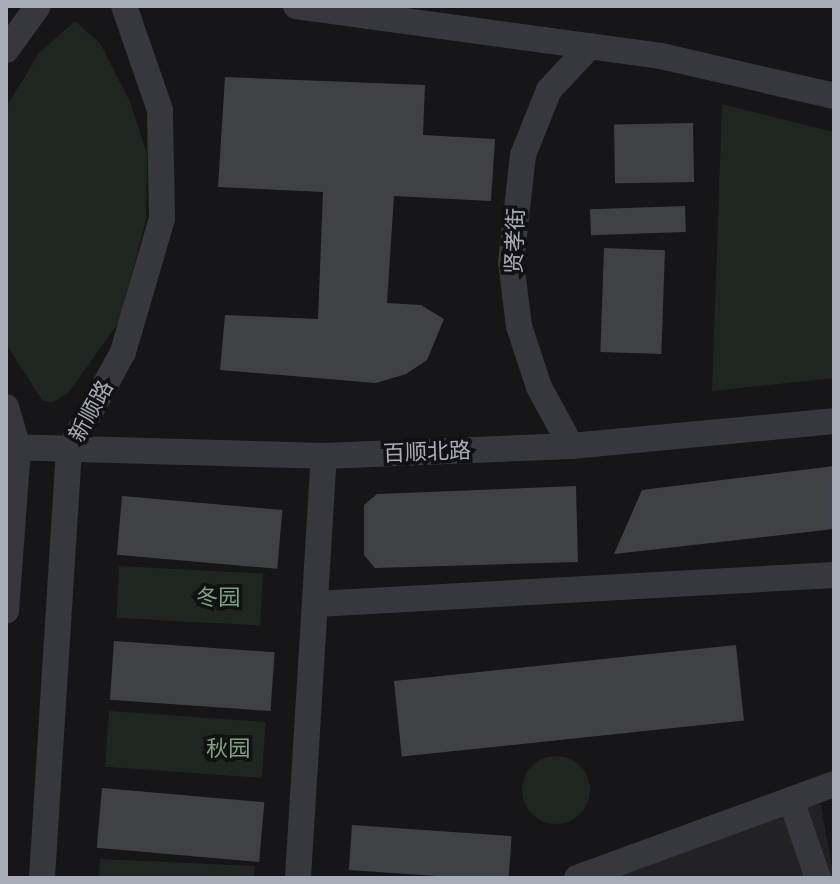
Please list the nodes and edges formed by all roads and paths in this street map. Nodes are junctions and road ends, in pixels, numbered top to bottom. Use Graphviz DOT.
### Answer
graph roads {
  1 [pos="38,6"];
  2 [pos="124,6"];
  3 [pos="296,6"];
  4 [pos="590,46"];
  5 [pos="6,50"];
  6 [pos="834,96"];
  7 [pos="6,407"];
  8 [pos="834,421"];
  9 [pos="571,446"];
  10 [pos="12,448"];
  11 [pos="69,450"];
  12 [pos="324,456"];
  13 [pos="834,575"];
  14 [pos="6,603"];
  15 [pos="317,604"];
  16 [pos="6,611"];
  17 [pos="834,784"];
  18 [pos="791,800"];
  19 [pos="647,866"];
  20 [pos="42,878"];
  21 [pos="298,878"];
  22 [pos="577,878"];
  23 [pos="818,878"];
  1 -- 5 [label="street"];
  2 -- 11 [label="street, 新顺路"];
  3 -- 4 [label="street"];
  4 -- 6 [label="street"];
  4 -- 9 [label="street, 贤孝街"];
  7 -- 10 [label="street"];
  8 -- 9 [label="street, 百顺北路"];
  9 -- 12 [label="street, 百顺北路"];
  10 -- 11 [label="street, 百顺北路"];
  10 -- 14 [label="street"];
  11 -- 12 [label="street, 百顺北路"];
  11 -- 20 [label="street, 新顺路"];
  12 -- 15 [label="street"];
  13 -- 15 [label="street"];
  14 -- 16 [label="street"];
  15 -- 21 [label="street"];
  17 -- 18 [label="street"];
  18 -- 19 [label="street"];
  18 -- 23 [label="street"];
  19 -- 22 [label="street"];
}
